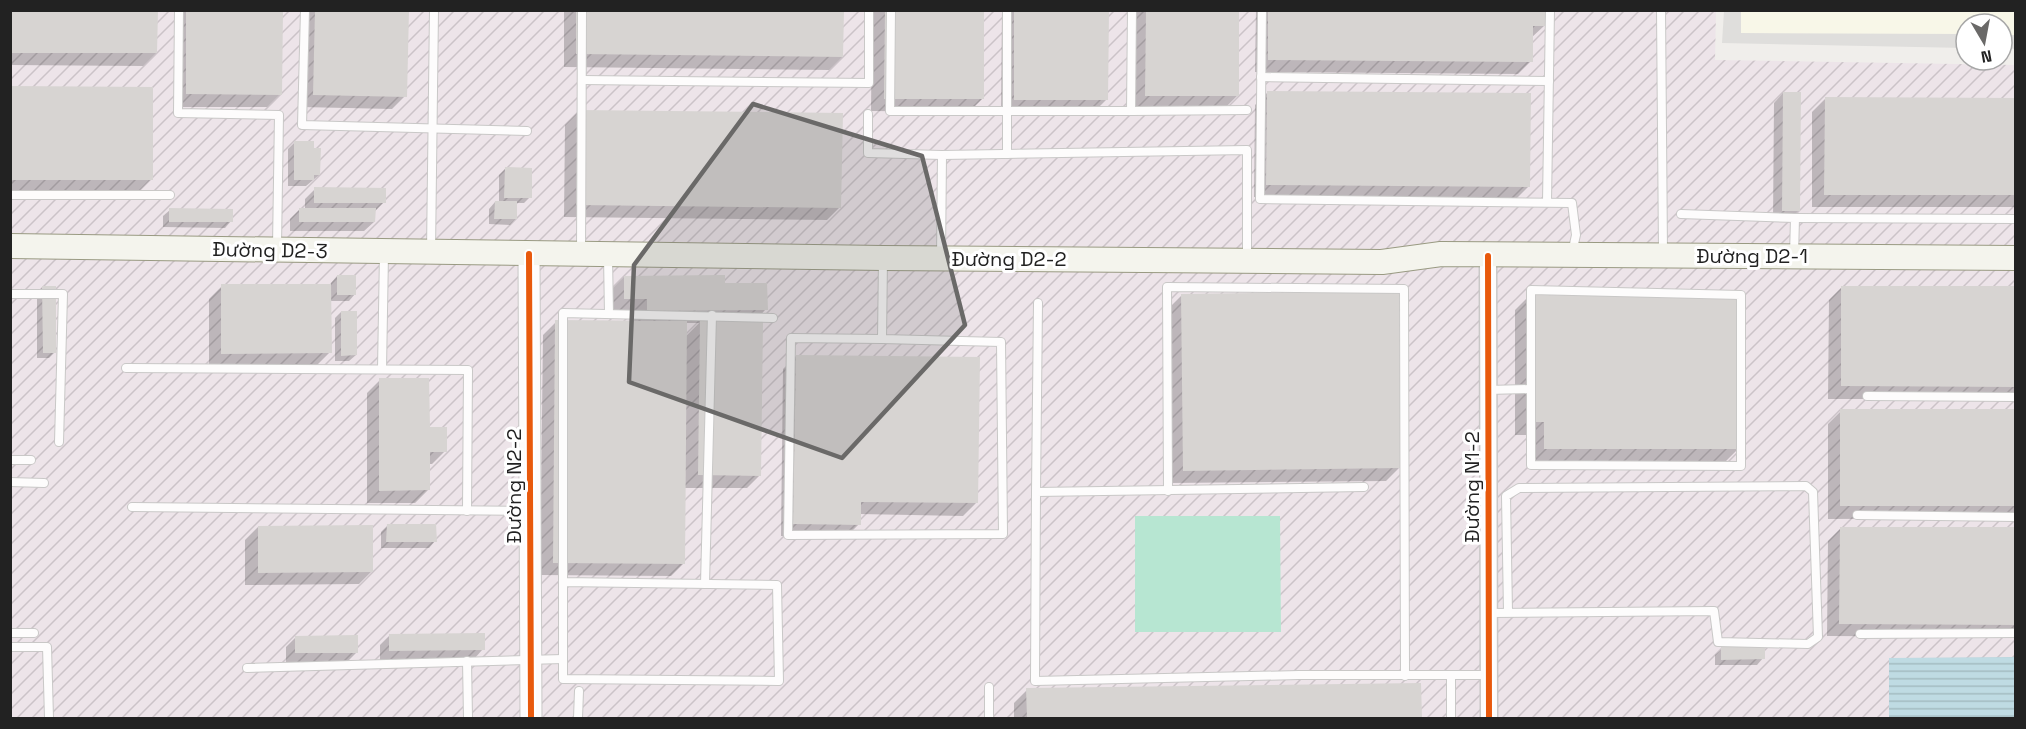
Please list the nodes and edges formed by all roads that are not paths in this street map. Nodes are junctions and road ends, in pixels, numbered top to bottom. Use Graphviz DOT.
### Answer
graph roads {
  1 [pos="179,10"];
  2 [pos="305,10"];
  3 [pos="434,10"];
  4 [pos="582,10"];
  5 [pos="869,10"];
  6 [pos="891,10"];
  7 [pos="1007,10"];
  8 [pos="1132,10"];
  9 [pos="1262,10"];
  10 [pos="1550,10"];
  11 [pos="1661,10"];
  12 [pos="1261,77"];
  13 [pos="582,80"];
  14 [pos="1550,81"];
  15 [pos="1247,110"];
  16 [pos="1131,111"];
  17 [pos="1007,112"];
  18 [pos="868,114"];
  19 [pos="432,129"];
  20 [pos="527,131"];
  21 [pos="942,154"];
  22 [pos="1007,154"];
  23 [pos="10,195"];
  24 [pos="170,195"];
  25 [pos="1548,202"];
  26 [pos="1682,214"];
  27 [pos="1795,218"];
  28 [pos="2016,219"];
  29 [pos="10,246"];
  30 [pos="277,250"];
  31 [pos="384,251"];
  32 [pos="431,251"];
  33 [pos="581,253"];
  34 [pos="529,254"];
  35 [pos="608,254"];
  36 [pos="1571,255"];
  37 [pos="1488,256"];
  38 [pos="1663,256"];
  39 [pos="1794,256"];
  40 [pos="883,258"];
  41 [pos="2016,258"];
  42 [pos="941,259"];
  43 [pos="1247,260"];
  44 [pos="10,294"];
  45 [pos="1038,303"];
  46 [pos="609,314"];
  47 [pos="712,315"];
  48 [pos="773,318"];
  49 [pos="882,339"];
  50 [pos="126,368"];
  51 [pos="382,369"];
  52 [pos="1488,390"];
  53 [pos="1530,390"];
  54 [pos="1867,396"];
  55 [pos="2016,397"];
  56 [pos="59,442"];
  57 [pos="10,460"];
  58 [pos="31,460"];
  59 [pos="10,482"];
  60 [pos="44,483"];
  61 [pos="1364,487"];
  62 [pos="1168,491"];
  63 [pos="1036,492"];
  64 [pos="132,507"];
  65 [pos="467,511"];
  66 [pos="530,511"];
  67 [pos="1857,515"];
  68 [pos="2016,517"];
  69 [pos="563,582"];
  70 [pos="705,584"];
  71 [pos="1508,612"];
  72 [pos="1490,613"];
  73 [pos="10,633"];
  74 [pos="34,633"];
  75 [pos="1860,633"];
  76 [pos="2016,633"];
  77 [pos="10,647"];
  78 [pos="531,659"];
  79 [pos="563,659"];
  80 [pos="467,661"];
  81 [pos="247,668"];
  82 [pos="1489,675"];
  83 [pos="1405,676"];
  84 [pos="1451,676"];
  85 [pos="989,687"];
  86 [pos="579,691"];
  87 [pos="49,718"];
  88 [pos="468,718"];
  89 [pos="531,718"];
  90 [pos="579,718"];
  91 [pos="989,718"];
  92 [pos="1451,718"];
  93 [pos="1488,718"];
  1 -- 30 [label="lane"];
  2 -- 19 [label="lane"];
  3 -- 19 [label="lane"];
  4 -- 13 [label="lane"];
  5 -- 13 [label="lane"];
  6 -- 17 [label="lane"];
  7 -- 17 [label="lane"];
  8 -- 16 [label="lane"];
  9 -- 12 [label="lane"];
  10 -- 14 [label="lane"];
  11 -- 38 [label="lane"];
  12 -- 14 [label="lane"];
  12 -- 25 [label="lane"];
  13 -- 33 [label="lane"];
  14 -- 25 [label="lane"];
  15 -- 16 [label="lane"];
  16 -- 17 [label="lane"];
  17 -- 22 [label="lane"];
  18 -- 21 [label="lane"];
  19 -- 20 [label="lane"];
  19 -- 32 [label="lane"];
  21 -- 22 [label="lane"];
  21 -- 42 [label="lane"];
  22 -- 43 [label="lane"];
  23 -- 24 [label="lane"];
  25 -- 36 [label="lane"];
  26 -- 27 [label="lane"];
  27 -- 28 [label="lane"];
  27 -- 39 [label="lane"];
  29 -- 30 [label="main road, Đường D2-3"];
  30 -- 31 [label="main road, Đường D2-3"];
  31 -- 32 [label="main road, Đường D2-3"];
  31 -- 51 [label="lane"];
  32 -- 34 [label="main road, Đường D2-3"];
  33 -- 34 [label="main road, Đường D2-2"];
  33 -- 35 [label="main road, Đường D2-2"];
  34 -- 66 [label="street, Đường N2-2"];
  35 -- 40 [label="main road, Đường D2-2"];
  35 -- 46 [label="lane"];
  36 -- 37 [label="main road, Đường D2-1"];
  36 -- 38 [label="main road, Đường D2-1"];
  37 -- 43 [label="main road, Đường D2-2"];
  37 -- 52 [label="street, Đường N1-2"];
  38 -- 39 [label="main road, Đường D2-1"];
  39 -- 41 [label="main road, Đường D2-1"];
  40 -- 42 [label="main road, Đường D2-2"];
  40 -- 49 [label="lane"];
  42 -- 43 [label="main road, Đường D2-2"];
  44 -- 56 [label="lane"];
  45 -- 63 [label="lane"];
  46 -- 47 [label="lane"];
  46 -- 69 [label="lane"];
  47 -- 48 [label="lane"];
  47 -- 70 [label="lane"];
  49 -- 49 [label="lane"];
  50 -- 51 [label="lane"];
  51 -- 65 [label="lane"];
  52 -- 53 [label="lane"];
  52 -- 72 [label="street, Đường N1-2"];
  53 -- 53 [label="lane"];
  54 -- 55 [label="lane"];
  57 -- 58 [label="lane"];
  59 -- 60 [label="lane"];
  61 -- 62 [label="lane"];
  62 -- 63 [label="lane"];
  62 -- 83 [label="lane"];
  63 -- 83 [label="lane"];
  64 -- 65 [label="lane"];
  65 -- 66 [label="lane"];
  66 -- 78 [label="street, Đường N2-2"];
  67 -- 68 [label="lane"];
  69 -- 70 [label="lane"];
  69 -- 79 [label="lane"];
  70 -- 79 [label="lane"];
  71 -- 71 [label="lane"];
  71 -- 72 [label="lane"];
  72 -- 82 [label="street, Đường N1-2"];
  73 -- 74 [label="lane"];
  75 -- 76 [label="lane"];
  77 -- 87 [label="lane"];
  78 -- 79 [label="lane"];
  78 -- 80 [label="lane"];
  78 -- 89 [label="street, Đường N2-2"];
  80 -- 81 [label="lane"];
  80 -- 88 [label="lane"];
  82 -- 84 [label="lane"];
  82 -- 93 [label="street, Đường N1-2"];
  83 -- 84 [label="lane"];
  84 -- 92 [label="lane"];
  85 -- 91 [label="lane"];
  86 -- 90 [label="lane"];
}
